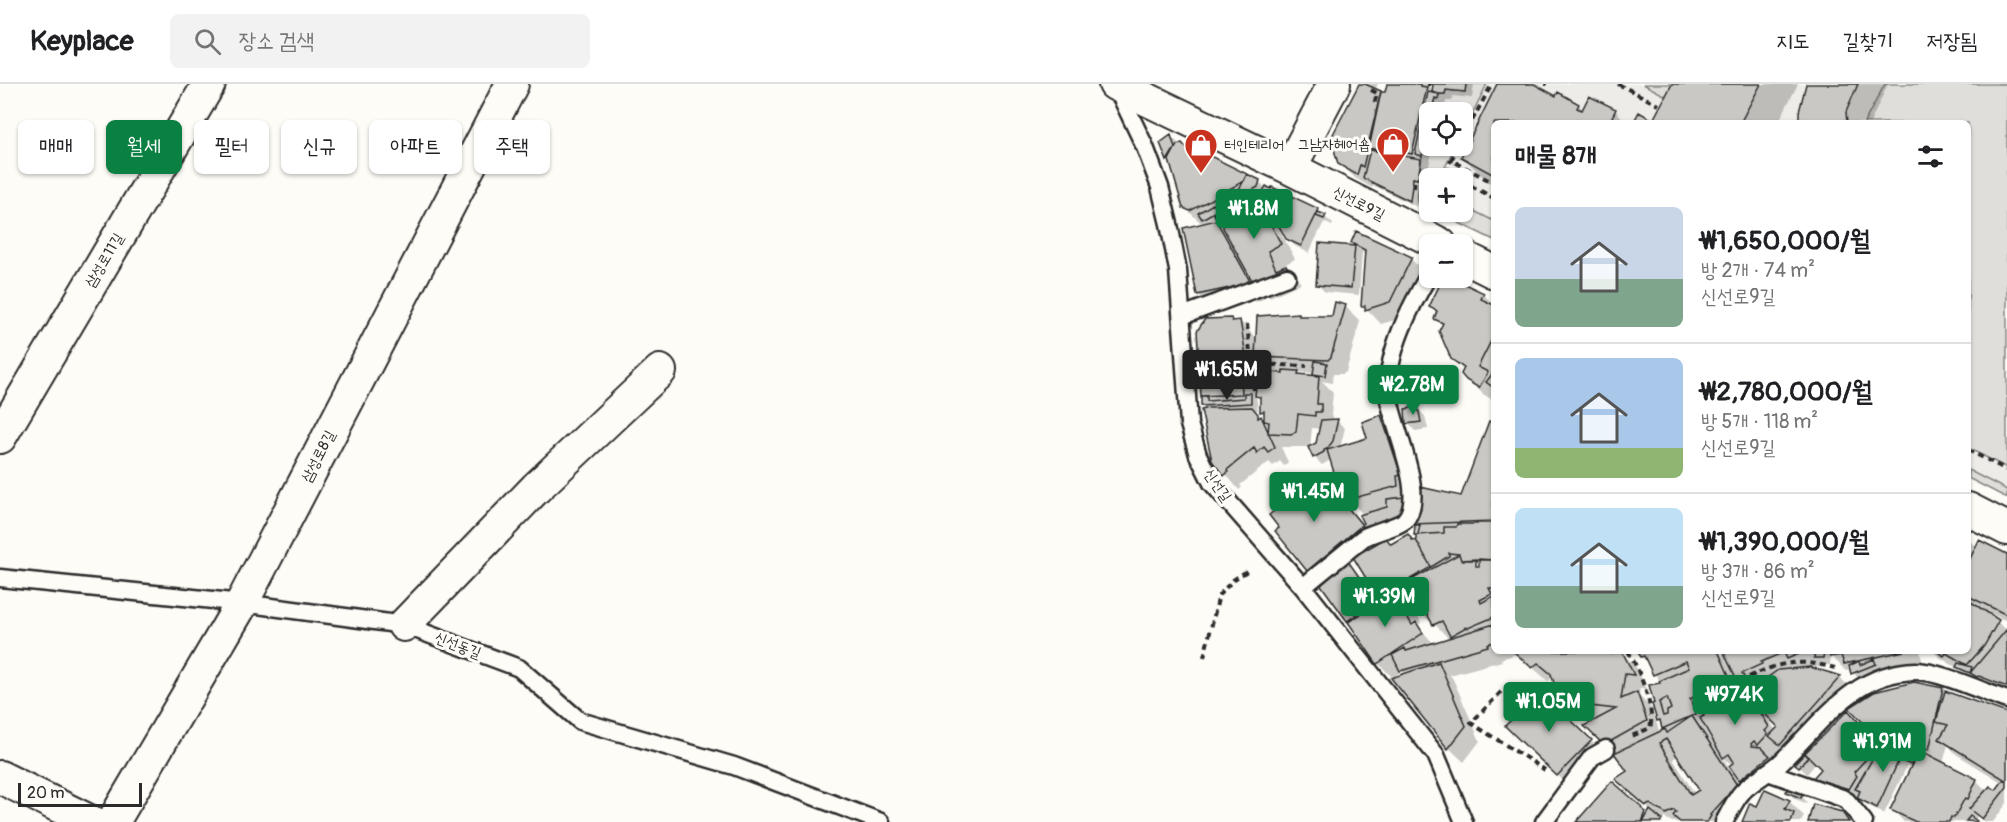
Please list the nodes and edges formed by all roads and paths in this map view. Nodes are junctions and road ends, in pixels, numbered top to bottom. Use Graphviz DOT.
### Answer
graph roads {
  1 [pos="208,84"];
  2 [pos="1115,84"];
  3 [pos="1334,84"];
  4 [pos="1492,84"];
  5 [pos="1618,84"];
  6 [pos="508,85"];
  7 [pos="1659,105"];
  8 [pos="1473,119"];
  9 [pos="1453,156"];
  10 [pos="1451,160"];
  11 [pos="1290,168"];
  12 [pos="1449,168"];
  13 [pos="1491,181"];
  14 [pos="1473,188"];
  15 [pos="1491,196"];
  16 [pos="1420,234"];
  17 [pos="1473,262"];
  18 [pos="1491,270"];
  19 [pos="1287,277"];
  20 [pos="1422,288"];
  21 [pos="1182,316"];
  22 [pos="1246,319"];
  23 [pos="1251,363"];
  24 [pos="1306,366"];
  25 [pos="660,371"];
  26 [pos="1254,390"];
  27 [pos="0,437"];
  28 [pos="1971,452"];
  29 [pos="2007,470"];
  30 [pos="1971,511"];
  31 [pos="2007,529"];
  32 [pos="1253,567"];
  33 [pos="0,578"];
  34 [pos="1303,587"];
  35 [pos="242,603"];
  36 [pos="404,625"];
  37 [pos="1630,654"];
  38 [pos="1204,657"];
  39 [pos="1840,669"];
  40 [pos="1749,677"];
  41 [pos="1501,692"];
  42 [pos="2007,700"];
  43 [pos="1606,749"];
  44 [pos="1541,767"];
  45 [pos="1768,772"];
  46 [pos="0,777"];
  47 [pos="91,822"];
  48 [pos="113,822"];
  49 [pos="881,822"];
  50 [pos="1464,822"];
  51 [pos="1544,822"];
  52 [pos="1724,822"];
  53 [pos="1864,822"];
  1 -- 27 [label="street, 삼성로11길"];
  2 -- 11 [label="street, 신선로9길"];
  2 -- 21 [label="lane, 신선길"];
  3 -- 11 [label="street"];
  4 -- 8 [label="path"];
  5 -- 7 [label="path"];
  6 -- 35 [label="street, 삼성로8길"];
  9 -- 10 [label="path"];
  10 -- 12 [label="path"];
  10 -- 13 [label="path"];
  11 -- 16 [label="street, 신선로9길"];
  14 -- 15 [label="path"];
  17 -- 18 [label="street"];
  19 -- 21 [label="lane"];
  20 -- 34 [label="lane"];
  21 -- 34 [label="lane, 신선길"];
  22 -- 23 [label="path"];
  23 -- 24 [label="path"];
  23 -- 26 [label="path"];
  25 -- 36 [label="street"];
  28 -- 29 [label="path"];
  30 -- 31 [label="street"];
  32 -- 38 [label="path"];
  33 -- 35 [label="lane, 신선동길"];
  34 -- 50 [label="lane, 신선길"];
  35 -- 36 [label="lane, 신선동길"];
  35 -- 48 [label="street, 삼성로8길"];
  36 -- 49 [label="lane, 신선동길"];
  37 -- 43 [label="path"];
  39 -- 40 [label="path"];
  41 -- 44 [label="path"];
  42 -- 45 [label="lane"];
  43 -- 51 [label="lane"];
  45 -- 52 [label="lane"];
  45 -- 53 [label="lane"];
  46 -- 47 [label="street"];
}
